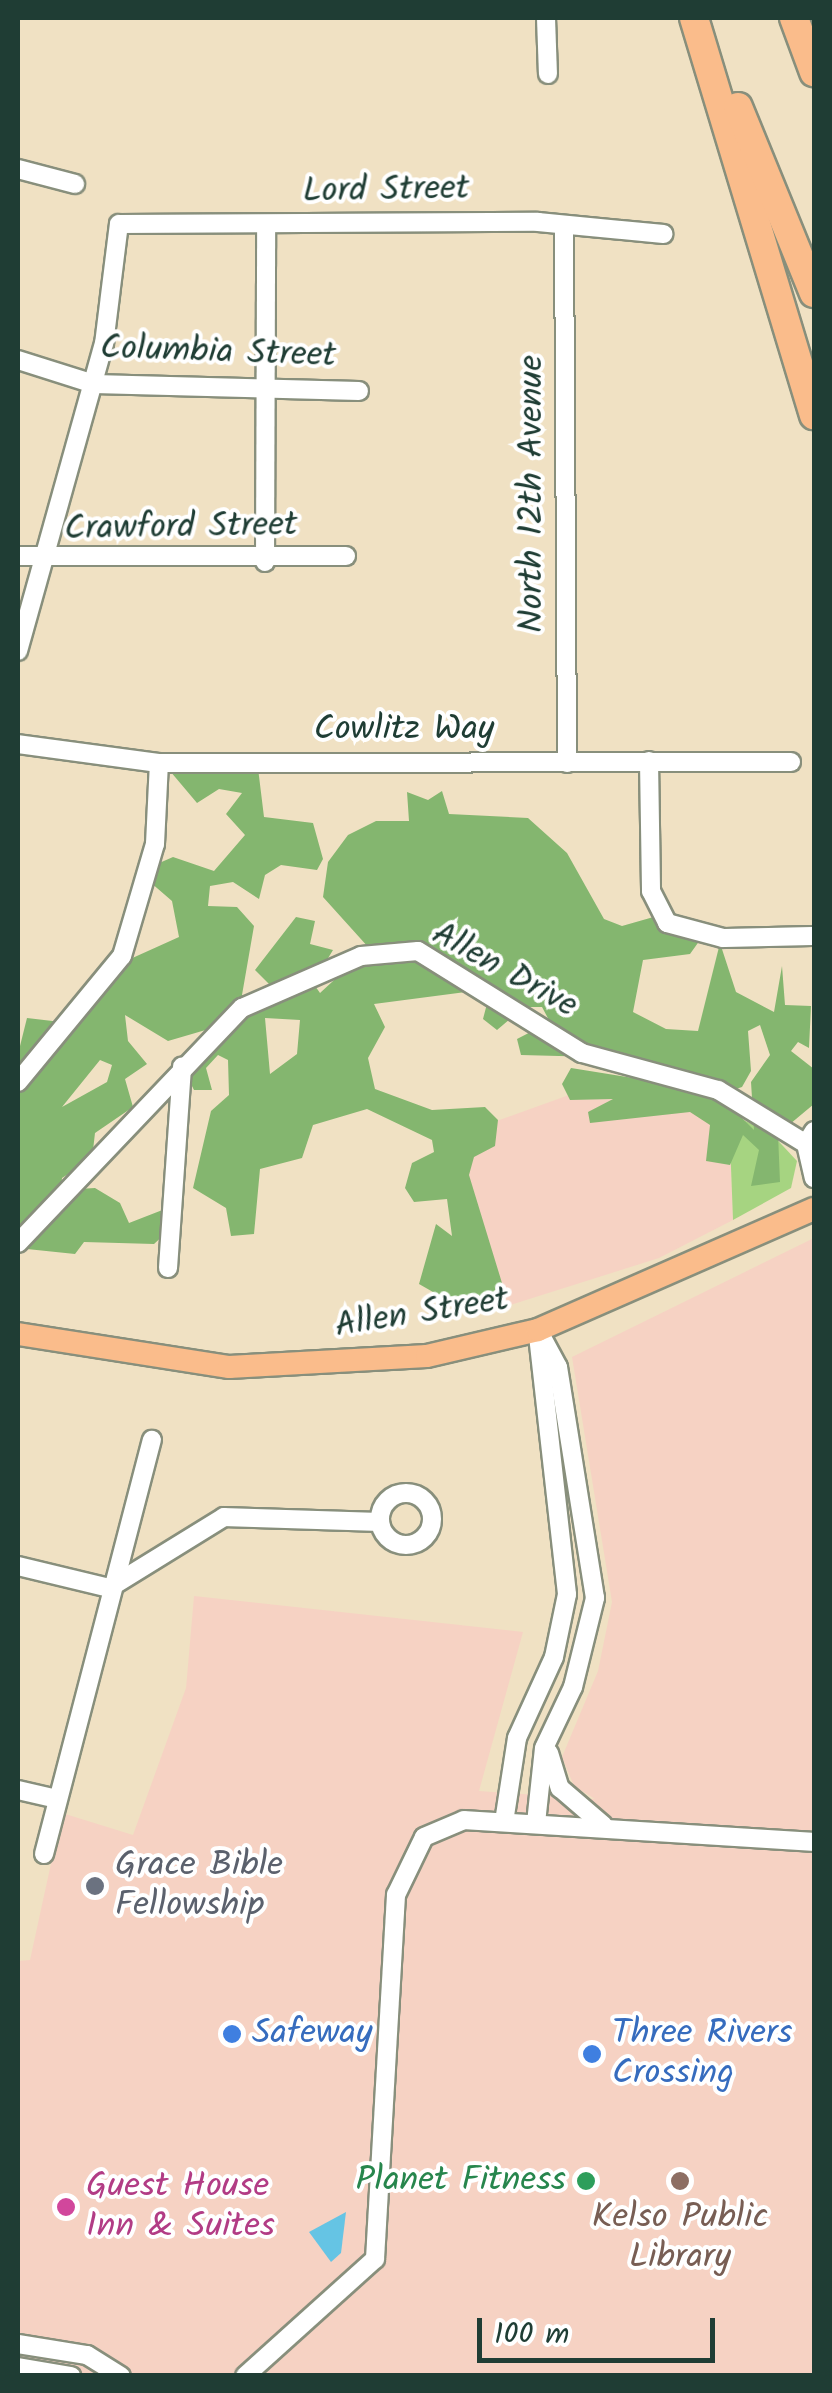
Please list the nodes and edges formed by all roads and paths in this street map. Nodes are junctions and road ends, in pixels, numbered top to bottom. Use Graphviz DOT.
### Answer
graph roads {
  1 [pos="546,18"];
  2 [pos="698,18"];
  3 [pos="794,18"];
  4 [pos="808,18"];
  5 [pos="814,32"];
  6 [pos="814,72"];
  7 [pos="548,74"];
  8 [pos="18,169"];
  9 [pos="75,184"];
  10 [pos="266,225"];
  11 [pos="564,225"];
  12 [pos="663,234"];
  13 [pos="814,293"];
  14 [pos="18,360"];
  15 [pos="94,384"];
  16 [pos="360,390"];
  17 [pos="262,395"];
  18 [pos="814,416"];
  19 [pos="18,556"];
  20 [pos="346,556"];
  21 [pos="41,562"];
  22 [pos="265,562"];
  23 [pos="18,652"];
  24 [pos="18,744"];
  25 [pos="649,762"];
  26 [pos="792,762"];
  27 [pos="159,763"];
  28 [pos="567,763"];
  29 [pos="814,936"];
  30 [pos="182,1066"];
  31 [pos="18,1082"];
  32 [pos="810,1138"];
  33 [pos="814,1178"];
  34 [pos="814,1208"];
  35 [pos="18,1243"];
  36 [pos="168,1268"];
  37 [pos="538,1330"];
  38 [pos="18,1334"];
  39 [pos="152,1440"];
  40 [pos="379,1522"];
  41 [pos="18,1566"];
  42 [pos="110,1588"];
  43 [pos="550,1733"];
  44 [pos="18,1790"];
  45 [pos="56,1799"];
  46 [pos="504,1822"];
  47 [pos="536,1823"];
  48 [pos="602,1825"];
  49 [pos="814,1842"];
  50 [pos="44,1854"];
  51 [pos="18,2344"];
  52 [pos="18,2367"];
  53 [pos="71,2376"];
  54 [pos="121,2376"];
  55 [pos="246,2376"];
  1 -- 7 [label="street"];
  2 -- 13 [label="highway"];
  2 -- 18 [label="highway"];
  3 -- 6 [label="highway"];
  4 -- 5 [label="highway"];
  8 -- 9 [label="street"];
  10 -- 11 [label="street, Lord Street"];
  10 -- 15 [label="street, Lord Street"];
  10 -- 17 [label="street"];
  11 -- 12 [label="street, Lord Street"];
  11 -- 28 [label="street, North 12th Avenue"];
  14 -- 15 [label="street, Columbia Street"];
  15 -- 17 [label="street, Columbia Street"];
  15 -- 21 [label="street"];
  16 -- 17 [label="street, Columbia Street"];
  17 -- 22 [label="street"];
  19 -- 21 [label="street, Crawford Street"];
  20 -- 22 [label="street, Crawford Street"];
  21 -- 22 [label="street, Crawford Street"];
  21 -- 23 [label="street"];
  24 -- 27 [label="street, Cowlitz Way"];
  25 -- 26 [label="street, Cowlitz Way"];
  25 -- 28 [label="street, Cowlitz Way"];
  25 -- 29 [label="street"];
  27 -- 28 [label="street, Cowlitz Way"];
  27 -- 31 [label="street"];
  30 -- 32 [label="street, Allen Drive"];
  30 -- 35 [label="street, Allen Drive"];
  30 -- 36 [label="street"];
  32 -- 33 [label="street"];
  34 -- 37 [label="main road, Allen Street"];
  37 -- 38 [label="main road, Allen Street"];
  37 -- 43 [label="street"];
  37 -- 46 [label="street"];
  39 -- 42 [label="street"];
  40 -- 42 [label="street"];
  41 -- 42 [label="street"];
  42 -- 45 [label="street"];
  43 -- 47 [label="street"];
  43 -- 48 [label="street"];
  44 -- 45 [label="street"];
  45 -- 50 [label="street"];
  46 -- 47 [label="street"];
  46 -- 55 [label="street"];
  47 -- 48 [label="street"];
  48 -- 49 [label="street"];
  51 -- 54 [label="street"];
  52 -- 53 [label="street"];
}
